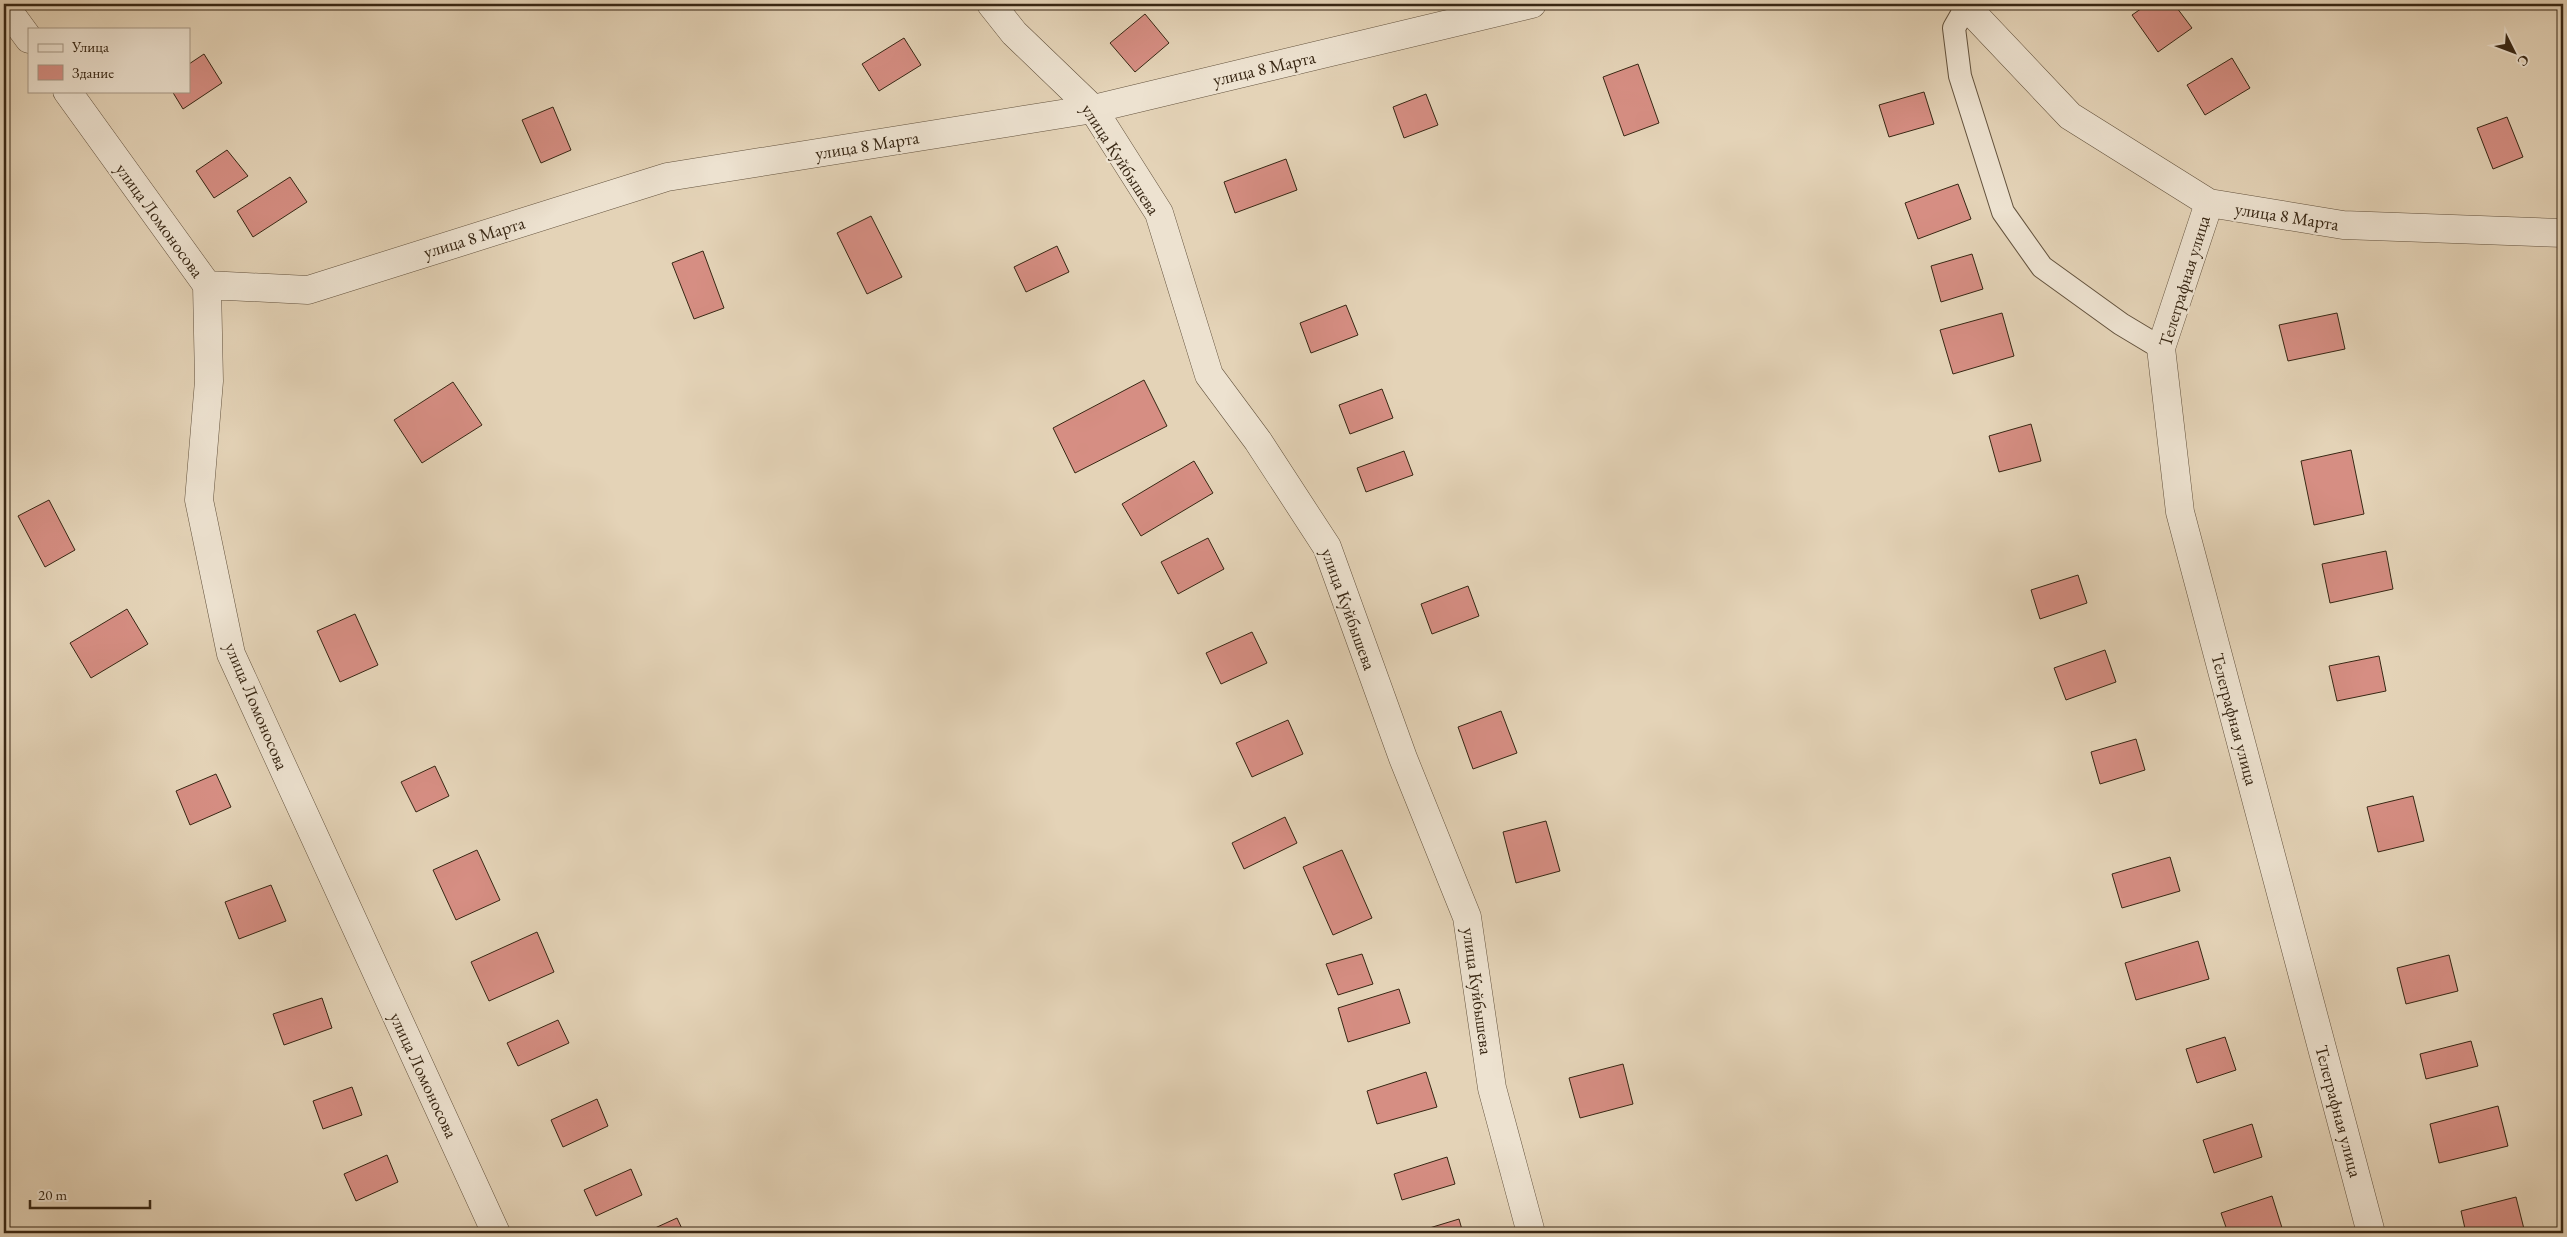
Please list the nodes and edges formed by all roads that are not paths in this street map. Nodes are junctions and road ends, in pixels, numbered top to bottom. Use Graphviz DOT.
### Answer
graph roads {
  1 [pos="991,4"];
  2 [pos="1532,4"];
  3 [pos="4,5"];
  4 [pos="1965,5"];
  5 [pos="28,38"];
  6 [pos="67,92"];
  7 [pos="1093,109"];
  8 [pos="2209,203"];
  9 [pos="2563,233"];
  10 [pos="207,284"];
  11 [pos="2161,348"];
  12 [pos="496,1233"];
  13 [pos="1531,1233"];
  14 [pos="2372,1233"];
  1 -- 7 [label="street, улица Куйбышева"];
  2 -- 7 [label="street, улица 8 Марта"];
  3 -- 5 [label="street"];
  4 -- 8 [label="street, улица 8 Марта"];
  4 -- 11 [label="lane"];
  6 -- 10 [label="street, улица Ломоносова"];
  7 -- 10 [label="street, улица 8 Марта"];
  7 -- 13 [label="street, улица Куйбышева"];
  8 -- 9 [label="street, улица 8 Марта"];
  8 -- 11 [label="street, Телеграфная улица"];
  10 -- 12 [label="street, улица Ломоносова"];
  11 -- 14 [label="street, Телеграфная улица"];
}
